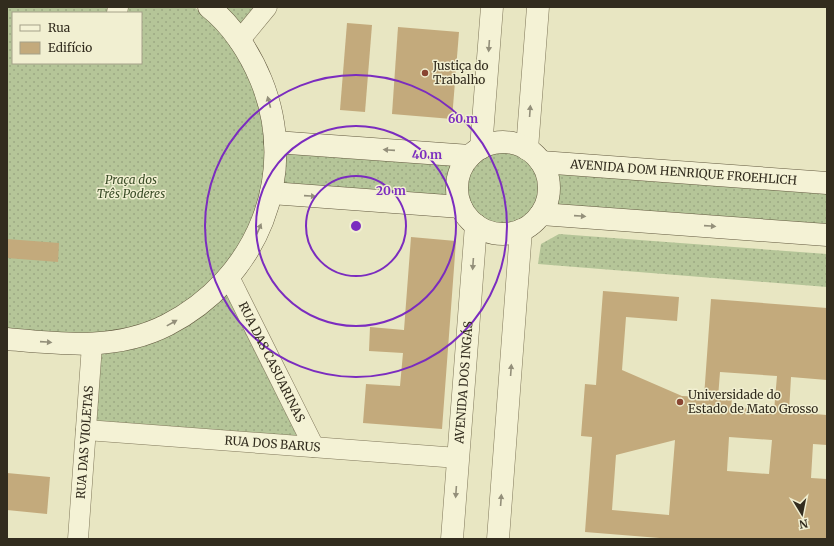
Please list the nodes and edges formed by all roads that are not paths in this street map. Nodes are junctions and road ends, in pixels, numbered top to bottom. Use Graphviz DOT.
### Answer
graph roads {
  1 [pos="209,7"];
  2 [pos="267,7"];
  3 [pos="492,7"];
  4 [pos="538,7"];
  5 [pos="239,40"];
  6 [pos="275,142"];
  7 [pos="476,152"];
  8 [pos="534,156"];
  9 [pos="827,183"];
  10 [pos="271,193"];
  11 [pos="461,207"];
  12 [pos="541,214"];
  13 [pos="476,225"];
  14 [pos="521,230"];
  15 [pos="827,235"];
  16 [pos="229,277"];
  17 [pos="7,340"];
  18 [pos="92,345"];
  19 [pos="86,430"];
  20 [pos="314,447"];
  21 [pos="458,458"];
  22 [pos="78,539"];
  23 [pos="452,539"];
  24 [pos="498,539"];
  1 -- 5 [label="main road"];
  2 -- 5 [label="street"];
  3 -- 7 [label="main road, one-way"];
  8 -- 4 [label="main road, one-way"];
  6 -- 5 [label="main road, one-way"];
  7 -- 6 [label="main road, AVENIDA DOM HENRIQUE FROEHLICH, one-way"];
  6 -- 10 [label="main road"];
  7 -- 8 [label="main road, AVENIDA DOM HENRIQUE FROEHLICH"];
  7 -- 11 [label="main road"];
  8 -- 9 [label="main road, AVENIDA DOM HENRIQUE FROEHLICH"];
  8 -- 12 [label="main road"];
  10 -- 11 [label="main road, one-way"];
  16 -- 10 [label="main road, one-way"];
  11 -- 13 [label="main road"];
  12 -- 14 [label="main road"];
  12 -- 15 [label="main road, one-way"];
  13 -- 14 [label="main road"];
  13 -- 21 [label="main road, AVENIDA DOS INGÁS, one-way"];
  24 -- 14 [label="main road, one-way"];
  18 -- 16 [label="main road, one-way"];
  16 -- 20 [label="street, RUA DAS CASUARINAS"];
  17 -- 18 [label="main road, one-way"];
  18 -- 19 [label="street, RUA DAS VIOLETAS"];
  19 -- 20 [label="street, RUA DOS BARUS"];
  19 -- 22 [label="street, RUA DAS VIOLETAS"];
  20 -- 21 [label="street, RUA DOS BARUS"];
  21 -- 23 [label="main road, AVENIDA DOS INGÁS, one-way"];
}
